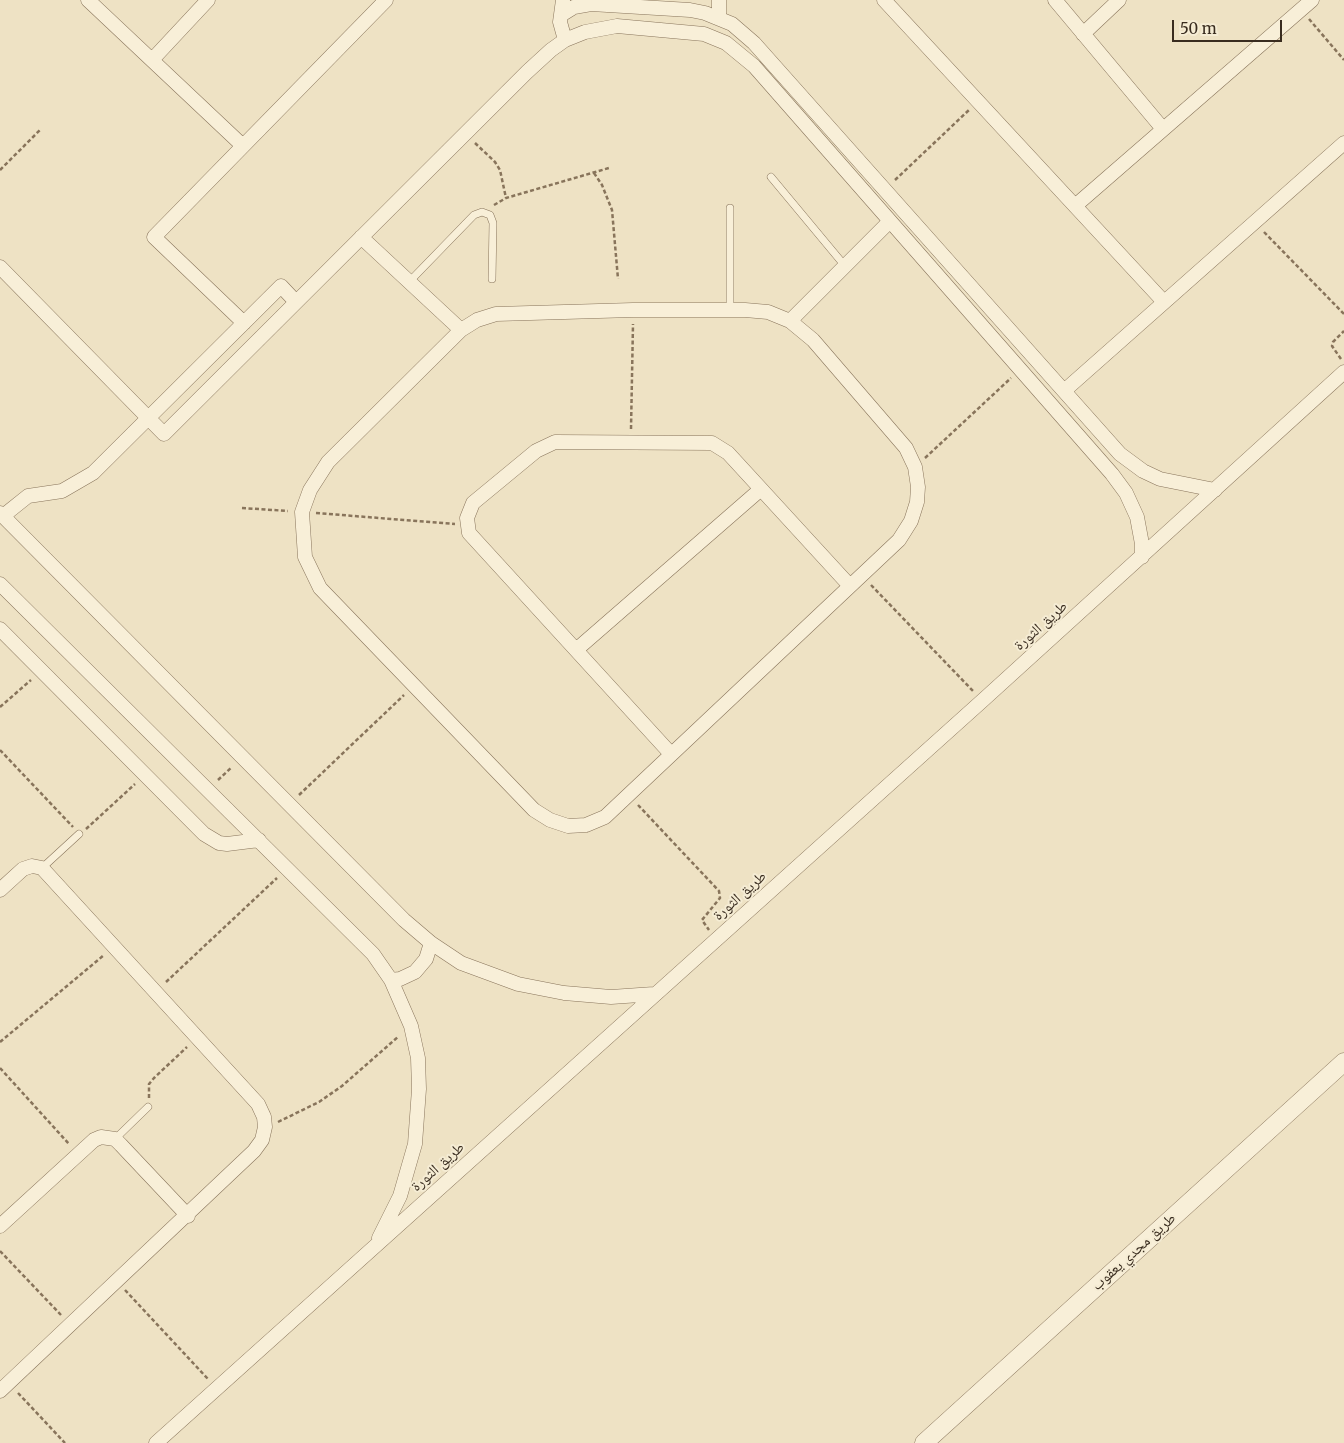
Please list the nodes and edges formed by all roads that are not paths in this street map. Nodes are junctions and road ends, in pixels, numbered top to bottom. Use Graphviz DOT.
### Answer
graph roads {
  1 [pos="88,0"];
  2 [pos="208,0"];
  3 [pos="386,0"];
  4 [pos="563,0"];
  5 [pos="719,0"];
  6 [pos="884,0"];
  7 [pos="1055,0"];
  8 [pos="1119,0"];
  9 [pos="1312,0"];
  10 [pos="590,2"];
  11 [pos="560,15"];
  12 [pos="719,17"];
  13 [pos="601,28"];
  14 [pos="1083,34"];
  15 [pos="565,40"];
  16 [pos="152,60"];
  17 [pos="819,116"];
  18 [pos="806,125"];
  19 [pos="1163,129"];
  20 [pos="1344,143"];
  21 [pos="243,146"];
  22 [pos="771,177"];
  23 [pos="1074,206"];
  24 [pos="730,208"];
  25 [pos="890,222"];
  26 [pos="361,237"];
  27 [pos="950,263"];
  28 [pos="845,266"];
  29 [pos="0,267"];
  30 [pos="937,274"];
  31 [pos="492,278"];
  32 [pos="409,282"];
  33 [pos="296,302"];
  34 [pos="1164,302"];
  35 [pos="730,310"];
  36 [pos="790,320"];
  37 [pos="1000,320"];
  38 [pos="244,323"];
  39 [pos="461,330"];
  40 [pos="986,331"];
  41 [pos="1344,372"];
  42 [pos="1064,392"];
  43 [pos="148,418"];
  44 [pos="1120,454"];
  45 [pos="1106,467"];
  46 [pos="761,489"];
  47 [pos="1215,490"];
  48 [pos="2,514"];
  49 [pos="1142,558"];
  50 [pos="0,584"];
  51 [pos="850,586"];
  52 [pos="0,628"];
  53 [pos="576,650"];
  54 [pos="671,754"];
  55 [pos="79,834"];
  56 [pos="259,840"];
  57 [pos="42,868"];
  58 [pos="0,890"];
  59 [pos="431,943"];
  60 [pos="391,980"];
  61 [pos="654,994"];
  62 [pos="1344,1062"];
  63 [pos="148,1107"];
  64 [pos="115,1139"];
  65 [pos="188,1216"];
  66 [pos="0,1226"];
  67 [pos="375,1245"];
  68 [pos="4,1387"];
  69 [pos="156,1443"];
  70 [pos="924,1443"];
  1 -- 16 [label="street"];
  2 -- 16 [label="street"];
  3 -- 21 [label="street"];
  4 -- 11 [label="street"];
  5 -- 12 [label="street"];
  6 -- 23 [label="street"];
  7 -- 14 [label="street"];
  8 -- 14 [label="street"];
  9 -- 19 [label="street"];
  10 -- 11 [label="street"];
  10 -- 12 [label="street"];
  10 -- 13 [label="street"];
  11 -- 15 [label="street"];
  12 -- 17 [label="street"];
  13 -- 15 [label="street"];
  13 -- 18 [label="street"];
  14 -- 19 [label="street"];
  15 -- 26 [label="street"];
  16 -- 21 [label="street"];
  17 -- 18 [label="street"];
  17 -- 27 [label="street"];
  18 -- 25 [label="street"];
  19 -- 23 [label="street"];
  20 -- 34 [label="street"];
  21 -- 38 [label="street"];
  22 -- 28 [label="lane"];
  23 -- 34 [label="street"];
  24 -- 35 [label="lane"];
  25 -- 28 [label="street"];
  25 -- 30 [label="street"];
  26 -- 32 [label="street"];
  26 -- 33 [label="street"];
  27 -- 30 [label="street"];
  27 -- 37 [label="street"];
  28 -- 36 [label="street"];
  29 -- 43 [label="street"];
  30 -- 40 [label="street"];
  31 -- 32 [label="lane"];
  32 -- 39 [label="street"];
  33 -- 38 [label="street"];
  33 -- 43 [label="street"];
  34 -- 42 [label="street"];
  35 -- 36 [label="street"];
  35 -- 39 [label="street"];
  36 -- 51 [label="street"];
  37 -- 40 [label="street"];
  37 -- 42 [label="street"];
  38 -- 43 [label="street"];
  39 -- 54 [label="street"];
  40 -- 45 [label="street"];
  41 -- 47 [label="street, طريق الثورة"];
  42 -- 44 [label="street"];
  43 -- 48 [label="street"];
  44 -- 45 [label="street"];
  44 -- 47 [label="street"];
  45 -- 49 [label="street"];
  46 -- 51 [label="street"];
  46 -- 53 [label="street"];
  46 -- 53 [label="street"];
  47 -- 49 [label="street, طريق الثورة"];
  48 -- 59 [label="street"];
  49 -- 61 [label="street, طريق الثورة"];
  50 -- 56 [label="street"];
  51 -- 54 [label="street"];
  52 -- 56 [label="street"];
  53 -- 54 [label="street"];
  55 -- 57 [label="lane"];
  56 -- 60 [label="street"];
  57 -- 58 [label="street"];
  57 -- 65 [label="street"];
  59 -- 60 [label="street"];
  59 -- 61 [label="street"];
  60 -- 67 [label="street"];
  61 -- 67 [label="street, طريق الثورة"];
  62 -- 70 [label="street, طريق مجدي يعقوب"];
  63 -- 64 [label="lane"];
  64 -- 65 [label="street"];
  64 -- 66 [label="street"];
  65 -- 68 [label="street"];
  67 -- 69 [label="street, طريق الثورة"];
}
